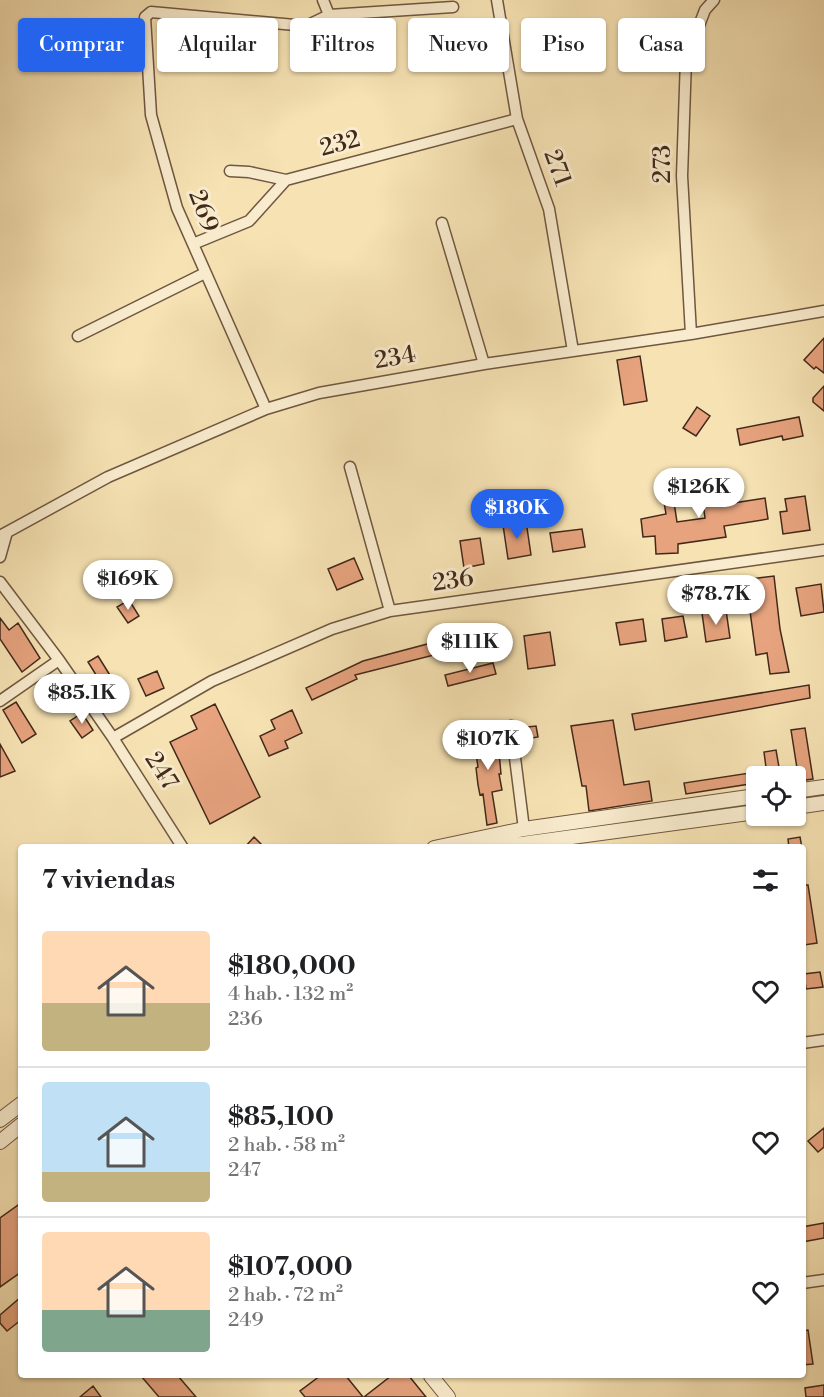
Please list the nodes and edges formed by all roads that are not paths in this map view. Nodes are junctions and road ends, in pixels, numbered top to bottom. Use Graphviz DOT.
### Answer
graph roads {
  1 [pos="323,0"];
  2 [pos="497,0"];
  3 [pos="714,0"];
  4 [pos="453,7"];
  5 [pos="329,15"];
  6 [pos="517,119"];
  7 [pos="230,171"];
  8 [pos="286,180"];
  9 [pos="442,223"];
  10 [pos="193,244"];
  11 [pos="205,273"];
  12 [pos="824,311"];
  13 [pos="691,334"];
  14 [pos="78,336"];
  15 [pos="573,351"];
  16 [pos="484,364"];
  17 [pos="266,409"];
  18 [pos="350,467"];
  19 [pos="3,534"];
  20 [pos="824,550"];
  21 [pos="0,557"];
  22 [pos="0,582"];
  23 [pos="390,611"];
  24 [pos="59,660"];
  25 [pos="0,701"];
  26 [pos="511,726"];
  27 [pos="113,738"];
  28 [pos="824,787"];
  29 [pos="806,789"];
  30 [pos="746,797"];
  31 [pos="824,803"];
  32 [pos="806,805"];
  33 [pos="746,813"];
  34 [pos="524,829"];
  35 [pos="179,844"];
  36 [pos="453,844"];
  37 [pos="520,844"];
  38 [pos="824,1040"];
  39 [pos="806,1042"];
  40 [pos="18,1106"];
  41 [pos="0,1120"];
  42 [pos="18,1127"];
  43 [pos="0,1142"];
  44 [pos="824,1280"];
  45 [pos="806,1282"];
  46 [pos="433,1378"];
  47 [pos="448,1397"];
  1 -- 5 [label="street"];
  2 -- 6 [label="street, 271"];
  3 -- 13 [label="street, 273"];
  4 -- 5 [label="street"];
  5 -- 10 [label="street, 269"];
  6 -- 8 [label="street, 232"];
  6 -- 15 [label="street, 271"];
  7 -- 8 [label="street"];
  8 -- 10 [label="street"];
  9 -- 16 [label="street"];
  10 -- 11 [label="street, 269"];
  11 -- 14 [label="street"];
  11 -- 17 [label="street, 269"];
  12 -- 13 [label="street, 234"];
  13 -- 15 [label="street, 234"];
  15 -- 16 [label="street, 234"];
  16 -- 17 [label="street, 234"];
  17 -- 19 [label="street, 234"];
  18 -- 23 [label="street"];
  19 -- 21 [label="street"];
  20 -- 23 [label="street, 236"];
  22 -- 24 [label="street, 247"];
  23 -- 27 [label="street, 236"];
  24 -- 25 [label="street"];
  24 -- 27 [label="street, 247"];
  26 -- 34 [label="street"];
  27 -- 35 [label="street, 247"];
  28 -- 29 [label="street"];
  30 -- 34 [label="street"];
  31 -- 32 [label="street"];
  33 -- 37 [label="street"];
  34 -- 36 [label="street"];
  38 -- 39 [label="street"];
  40 -- 41 [label="street"];
  42 -- 43 [label="street"];
  44 -- 45 [label="street"];
  46 -- 47 [label="street"];
}
